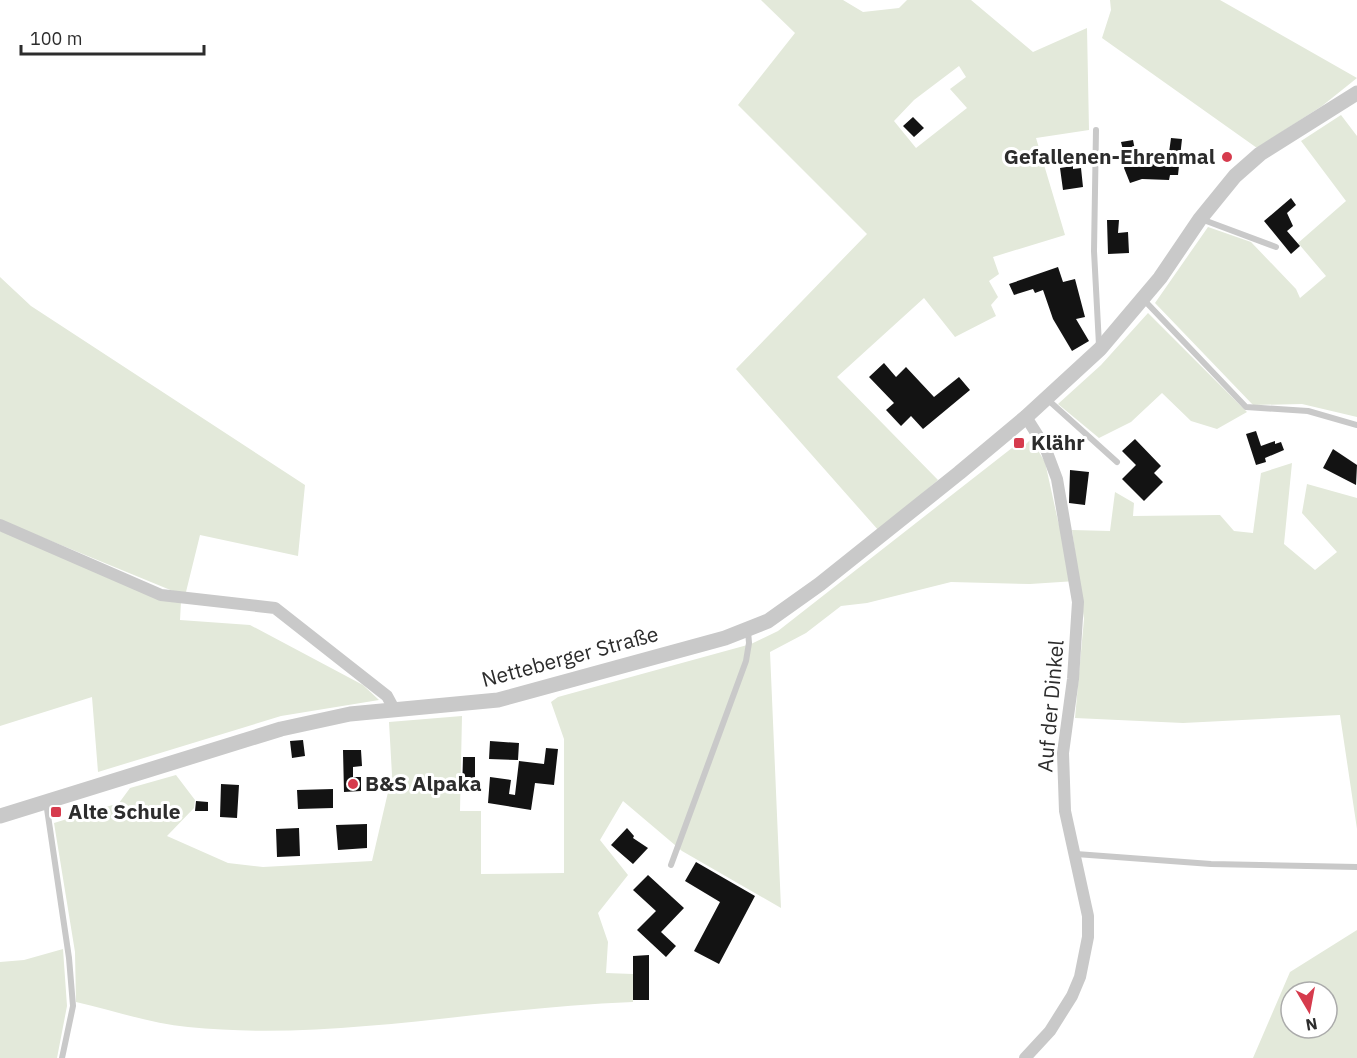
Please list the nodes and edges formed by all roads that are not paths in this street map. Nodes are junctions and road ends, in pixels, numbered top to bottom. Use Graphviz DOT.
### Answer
graph roads {
  1 [pos="1357,93"];
  2 [pos="1096,130"];
  3 [pos="1200,219"];
  4 [pos="1276,248"];
  5 [pos="1143,300"];
  6 [pos="1100,349"];
  7 [pos="1047,398"];
  8 [pos="1026,417"];
  9 [pos="1357,425"];
  10 [pos="1117,462"];
  11 [pos="0,525"];
  12 [pos="748,630"];
  13 [pos="394,709"];
  14 [pos="46,802"];
  15 [pos="0,816"];
  16 [pos="1076,854"];
  17 [pos="671,865"];
  18 [pos="1357,867"];
  19 [pos="62,1058"];
  20 [pos="1025,1058"];
  1 -- 3 [label="street, Netteberger Straße"];
  2 -- 6 [label="lane"];
  3 -- 4 [label="lane"];
  3 -- 5 [label="street, Netteberger Straße"];
  5 -- 6 [label="street, Netteberger Straße"];
  5 -- 9 [label="lane"];
  6 -- 7 [label="street, Netteberger Straße"];
  7 -- 8 [label="street, Netteberger Straße"];
  7 -- 10 [label="lane"];
  8 -- 12 [label="street, Netteberger Straße"];
  8 -- 16 [label="street, Auf der Dinkel"];
  11 -- 13 [label="street"];
  12 -- 13 [label="street, Netteberger Straße"];
  12 -- 17 [label="lane"];
  13 -- 14 [label="street, Netteberger Straße"];
  14 -- 15 [label="street, Netteberger Straße"];
  14 -- 19 [label="lane"];
  16 -- 18 [label="lane"];
  16 -- 20 [label="street, Auf der Dinkel"];
}
